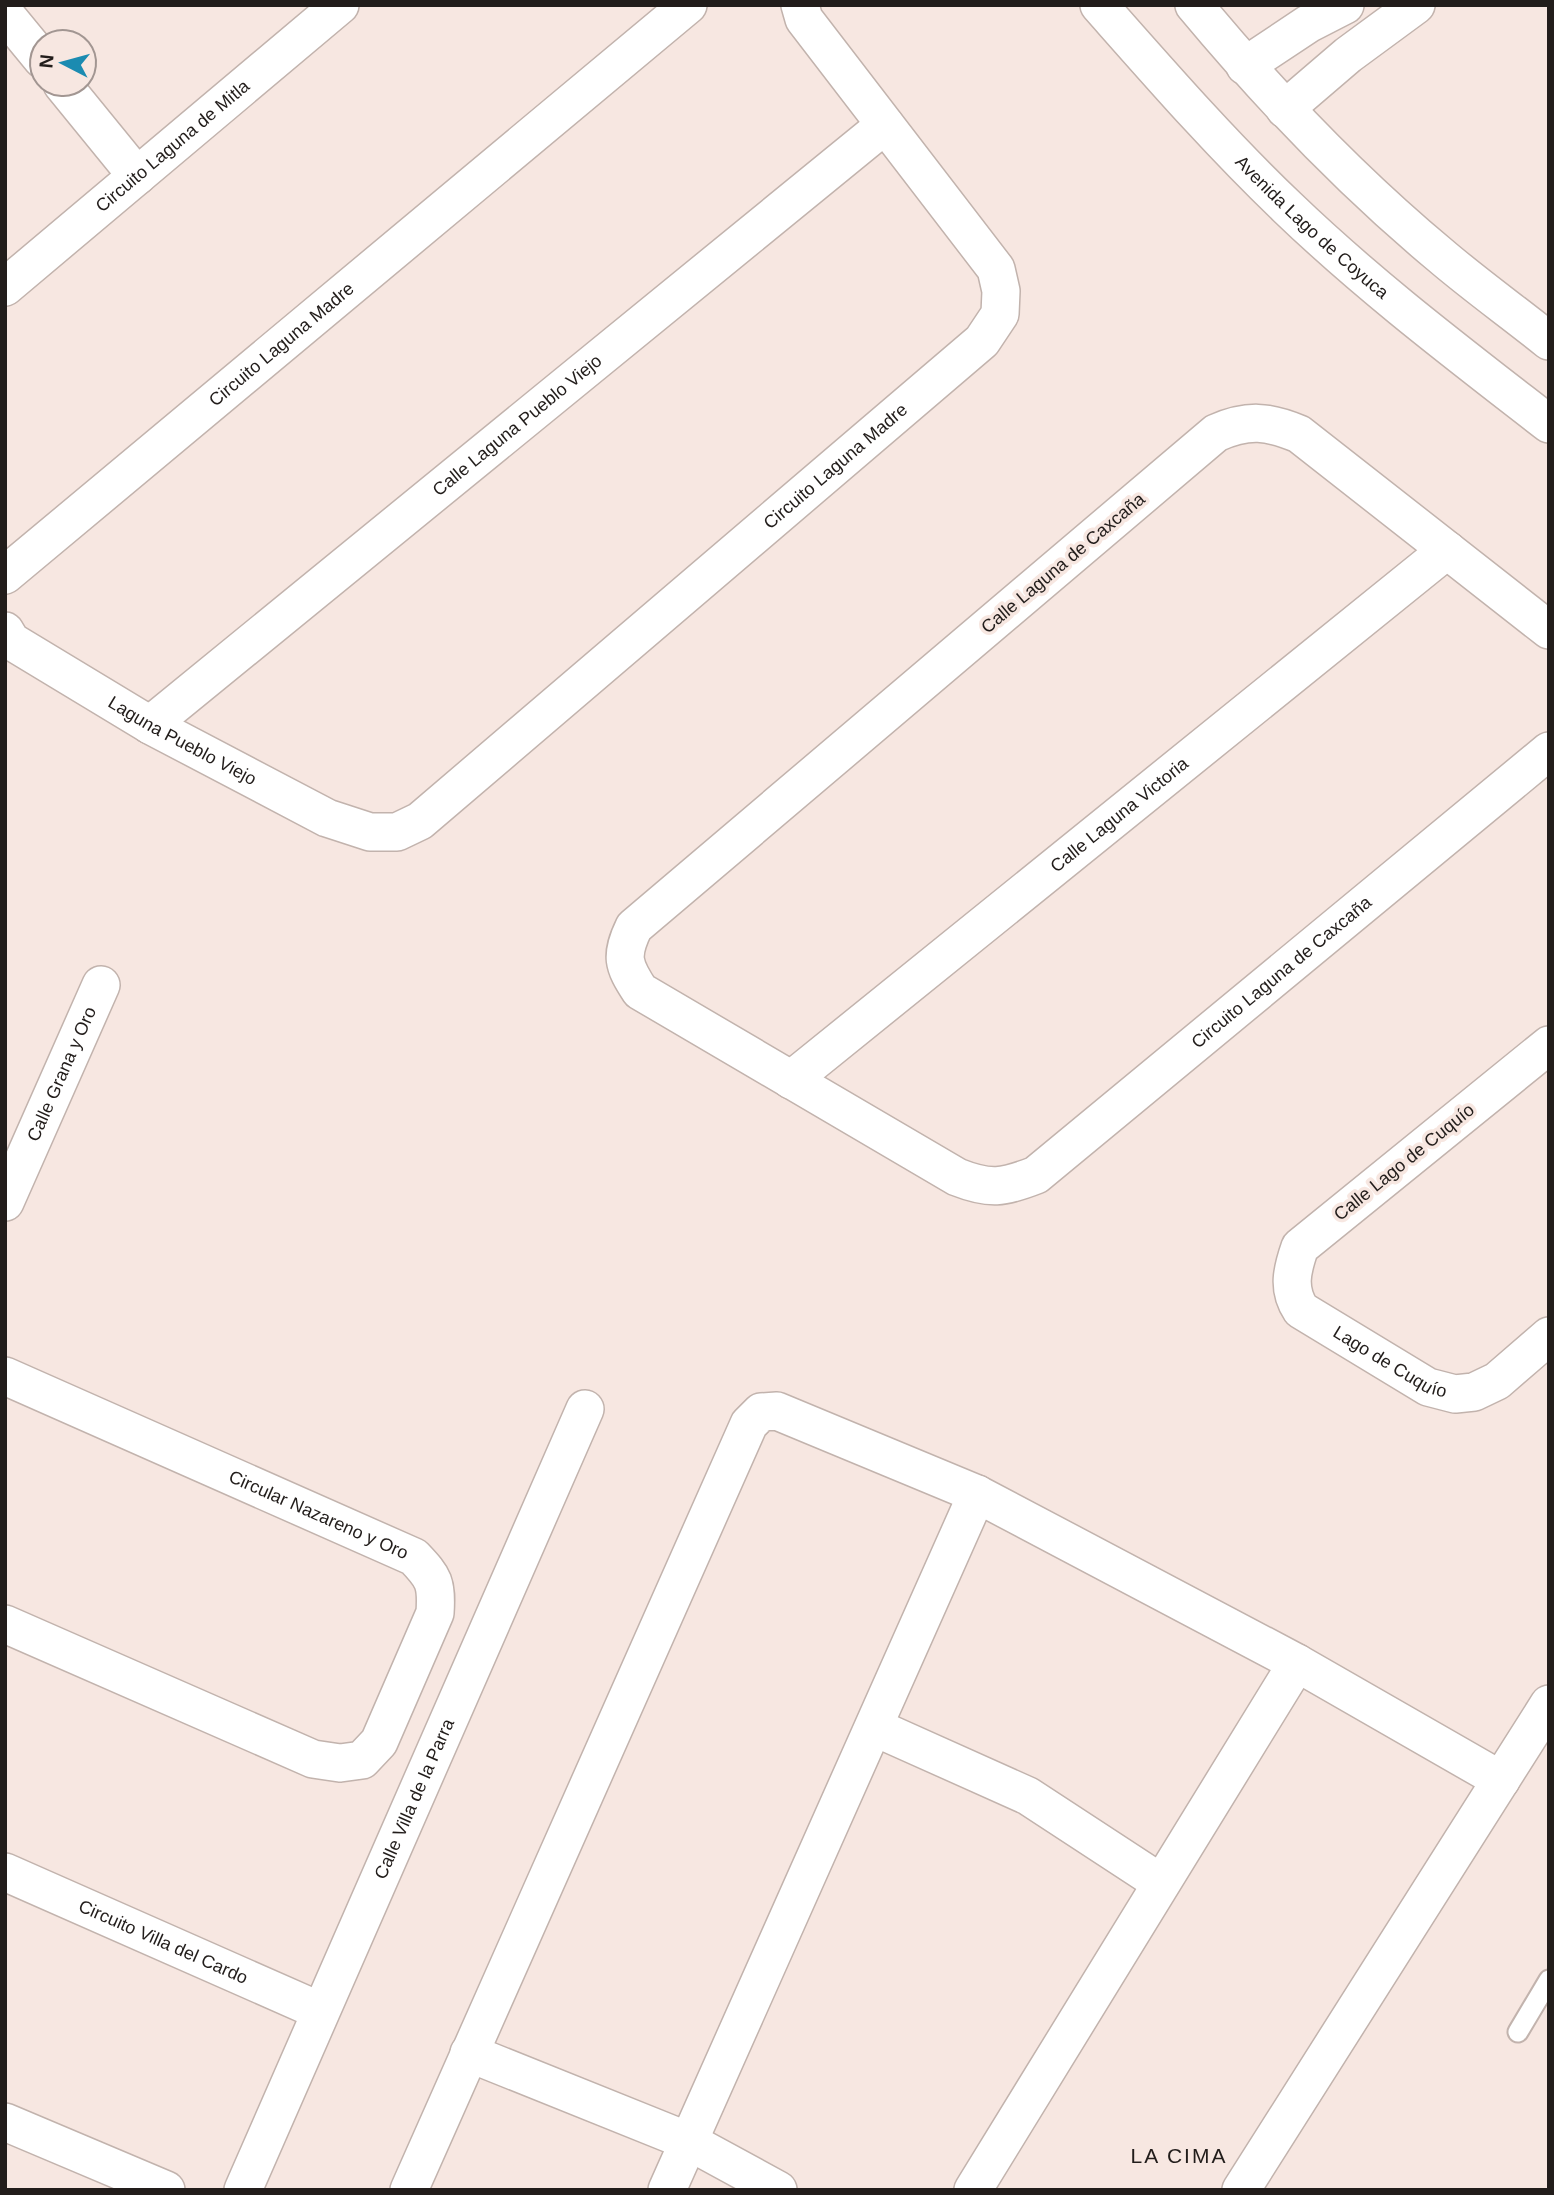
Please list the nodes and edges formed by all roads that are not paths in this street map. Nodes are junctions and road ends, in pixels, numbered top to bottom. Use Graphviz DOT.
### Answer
graph roads {
  1 [pos="688,5"];
  2 [pos="800,5"];
  3 [pos="1099,5"];
  4 [pos="1194,5"];
  5 [pos="1345,5"];
  6 [pos="1416,5"];
  7 [pos="320,11"];
  8 [pos="5,14"];
  9 [pos="28,42"];
  10 [pos="1245,66"];
  11 [pos="73,98"];
  12 [pos="1284,109"];
  13 [pos="885,125"];
  14 [pos="137,176"];
  15 [pos="5,287"];
  16 [pos="1549,341"];
  17 [pos="1549,424"];
  18 [pos="1447,550"];
  19 [pos="5,575"];
  20 [pos="1549,630"];
  21 [pos="5,631"];
  22 [pos="150,724"];
  23 [pos="1549,751"];
  24 [pos="370,832"];
  25 [pos="101,985"];
  26 [pos="1549,1045"];
  27 [pos="791,1080"];
  28 [pos="5,1202"];
  29 [pos="1293,1298"];
  30 [pos="1549,1336"];
  31 [pos="5,1376"];
  32 [pos="585,1409"];
  33 [pos="977,1494"];
  34 [pos="5,1624"];
  35 [pos="1297,1663"];
  36 [pos="1549,1704"];
  37 [pos="874,1727"];
  38 [pos="1501,1780"];
  39 [pos="5,1872"];
  40 [pos="1161,1882"];
  41 [pos="1549,1980"];
  42 [pos="320,2011"];
  43 [pos="1518,2032"];
  44 [pos="469,2053"];
  45 [pos="5,2122"];
  46 [pos="688,2141"];
  47 [pos="166,2190"];
  48 [pos="243,2190"];
  49 [pos="409,2190"];
  50 [pos="667,2190"];
  51 [pos="778,2190"];
  52 [pos="973,2190"];
  53 [pos="1241,2190"];
  1 -- 19 [label="street, Circuito Laguna Madre"];
  2 -- 13 [label="street, Circuito Laguna Madre"];
  3 -- 17 [label="street, Avenida Lago de Coyuca"];
  4 -- 10 [label="street"];
  5 -- 10 [label="street"];
  6 -- 12 [label="street"];
  7 -- 14 [label="street, Circuito Laguna de Mitla"];
  8 -- 9 [label="street"];
  10 -- 12 [label="street"];
  11 -- 14 [label="street"];
  12 -- 16 [label="street"];
  13 -- 22 [label="street, Calle Laguna Pueblo Viejo"];
  13 -- 24 [label="street, Circuito Laguna Madre"];
  14 -- 15 [label="street, Circuito Laguna de Mitla"];
  18 -- 20 [label="street, Calle Laguna de Caxcaña"];
  18 -- 27 [label="street, Calle Laguna Victoria"];
  18 -- 27 [label="street, Calle Laguna de Caxcaña"];
  21 -- 22 [label="street, Laguna Pueblo Viejo"];
  22 -- 24 [label="street, Laguna Pueblo Viejo"];
  23 -- 27 [label="street, Circuito Laguna de Caxcaña"];
  25 -- 28 [label="street, Calle Grana y Oro"];
  26 -- 29 [label="street, Calle Lago de Cuquío"];
  29 -- 30 [label="street, Lago de Cuquío"];
  31 -- 34 [label="street, Circular Nazareno y Oro"];
  32 -- 42 [label="street, Calle Villa de la Parra"];
  33 -- 35 [label="street"];
  33 -- 37 [label="street"];
  33 -- 44 [label="street"];
  35 -- 38 [label="street"];
  35 -- 40 [label="street"];
  36 -- 38 [label="street"];
  37 -- 40 [label="street"];
  37 -- 46 [label="street"];
  38 -- 53 [label="street"];
  39 -- 42 [label="street, Circuito Villa del Cardo"];
  40 -- 52 [label="street"];
  41 -- 43 [label="lane"];
  42 -- 48 [label="street, Calle Villa de la Parra"];
  44 -- 46 [label="street"];
  44 -- 49 [label="street"];
  45 -- 47 [label="street"];
  46 -- 50 [label="street"];
  46 -- 51 [label="street"];
}
